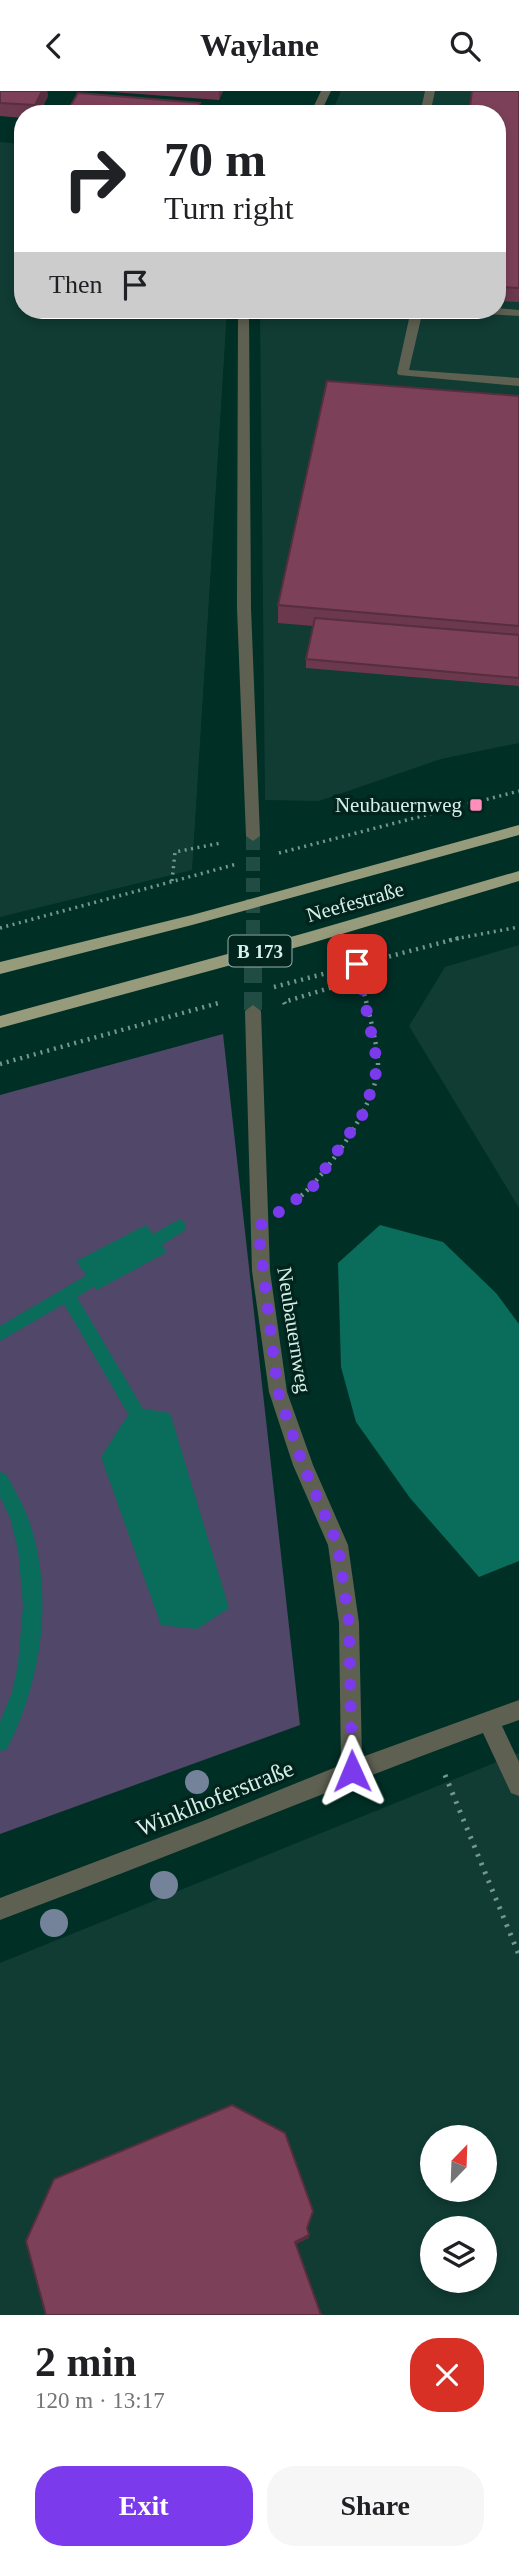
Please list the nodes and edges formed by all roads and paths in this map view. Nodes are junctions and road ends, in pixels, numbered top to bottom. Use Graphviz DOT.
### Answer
graph roads {
  1 [pos="243,319"];
  2 [pos="414,319"];
  3 [pos="519,382"];
  4 [pos="519,790"];
  5 [pos="519,830"];
  6 [pos="253,836"];
  7 [pos="275,854"];
  8 [pos="249,861"];
  9 [pos="519,876"];
  10 [pos="172,881"];
  11 [pos="0,928"];
  12 [pos="357,964"];
  13 [pos="0,968"];
  14 [pos="359,979"];
  15 [pos="253,1011"];
  16 [pos="0,1022"];
  17 [pos="254,1044"];
  18 [pos="258,1227"];
  19 [pos="519,1710"];
  20 [pos="489,1722"];
  21 [pos="433,1742"];
  22 [pos="352,1771"];
  23 [pos="519,1785"];
  24 [pos="0,1909"];
  25 [pos="519,1955"];
  1 -- 6 [label="street"];
  2 -- 3 [label="street"];
  4 -- 7 [label="path"];
  5 -- 13 [label="main road, Neefestraße / B 173"];
  6 -- 10 [label="path"];
  8 -- 10 [label="path"];
  9 -- 16 [label="main road, Neefestraße / B 173"];
  10 -- 11 [label="path"];
  12 -- 14 [label="path"];
  14 -- 17 [label="path"];
  14 -- 18 [label="path"];
  15 -- 17 [label="street, Neubauernweg"];
  17 -- 18 [label="street, Neubauernweg"];
  18 -- 22 [label="street, Neubauernweg"];
  19 -- 20 [label="street, Winklhoferstraße"];
  20 -- 21 [label="street, Winklhoferstraße"];
  20 -- 23 [label="street"];
  21 -- 22 [label="street, Winklhoferstraße"];
  21 -- 25 [label="path"];
  22 -- 24 [label="street, Winklhoferstraße"];
}
